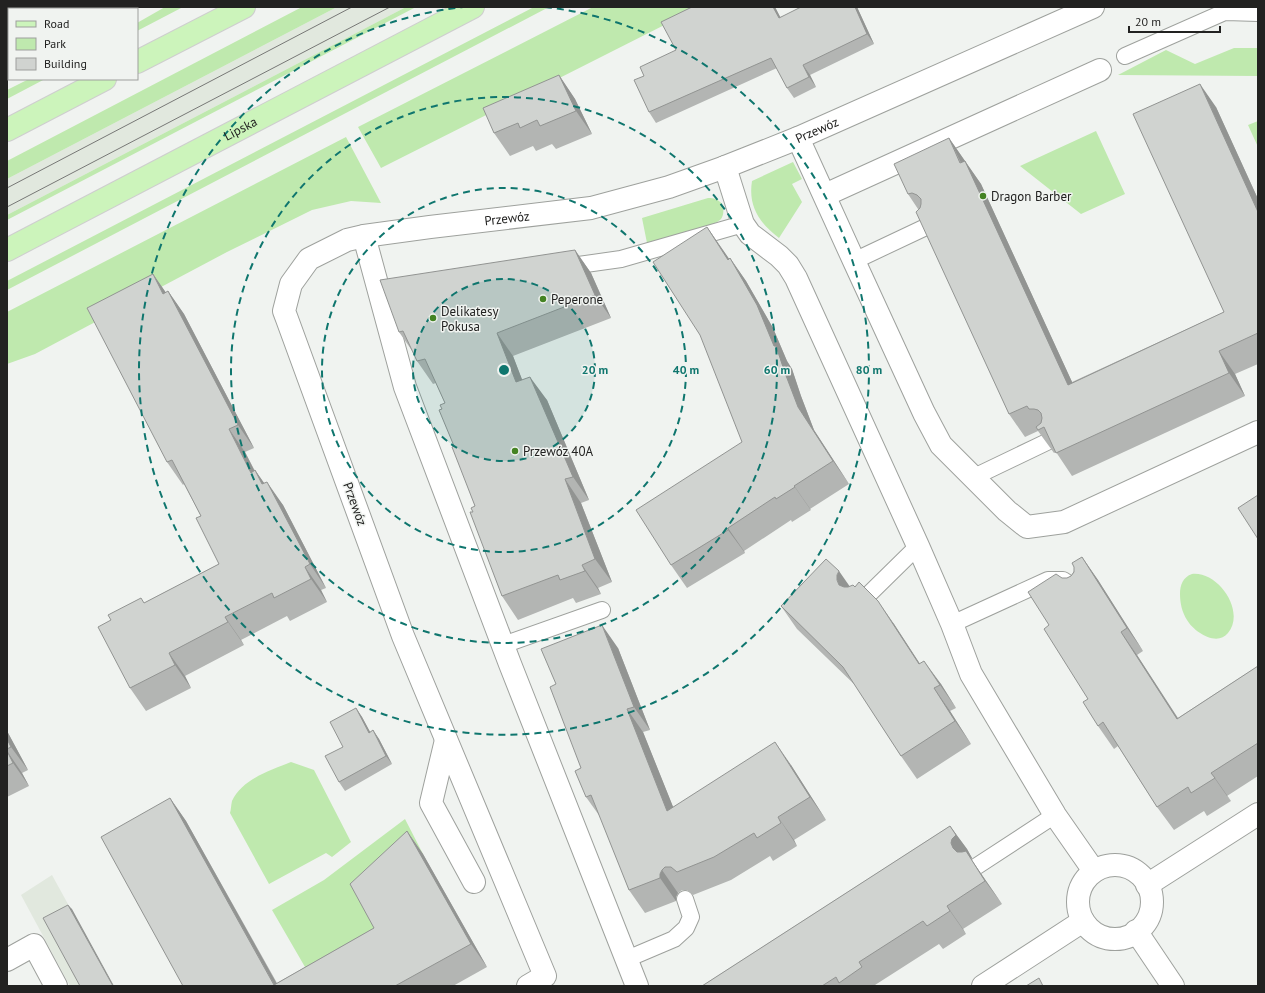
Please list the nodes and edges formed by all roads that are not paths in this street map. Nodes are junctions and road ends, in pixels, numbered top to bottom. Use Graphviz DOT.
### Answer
graph roads {
  1 [pos="244,7"];
  2 [pos="473,7"];
  3 [pos="1093,7"];
  4 [pos="1231,9"];
  5 [pos="1258,13"];
  6 [pos="1125,56"];
  7 [pos="138,61"];
  8 [pos="1100,70"];
  9 [pos="103,80"];
  10 [pos="7,130"];
  11 [pos="798,138"];
  12 [pos="725,167"];
  13 [pos="824,195"];
  14 [pos="743,224"];
  15 [pos="928,226"];
  16 [pos="364,236"];
  17 [pos="7,250"];
  18 [pos="854,261"];
  19 [pos="551,269"];
  20 [pos="1258,432"];
  21 [pos="1049,441"];
  22 [pos="974,477"];
  23 [pos="918,546"];
  24 [pos="1078,588"];
  25 [pos="862,601"];
  26 [pos="602,610"];
  27 [pos="952,624"];
  28 [pos="503,646"];
  29 [pos="446,740"];
  30 [pos="1258,814"];
  31 [pos="1055,816"];
  32 [pos="977,866"];
  33 [pos="1094,871"];
  34 [pos="474,882"];
  35 [pos="1147,885"];
  36 [pos="685,899"];
  37 [pos="1083,921"];
  38 [pos="1136,931"];
  39 [pos="7,960"];
  40 [pos="627,960"];
  41 [pos="541,983"];
  42 [pos="56,986"];
  43 [pos="637,986"];
  44 [pos="983,986"];
  45 [pos="1172,986"];
  1 -- 7 [label="main road"];
  2 -- 17 [label="main road, Lipska"];
  3 -- 11 [label="street, Przewóz"];
  4 -- 5 [label="lane"];
  4 -- 6 [label="lane"];
  8 -- 13 [label="street"];
  9 -- 10 [label="main road"];
  11 -- 12 [label="street, Przewóz"];
  11 -- 13 [label="street"];
  12 -- 14 [label="street"];
  12 -- 16 [label="street, Przewóz"];
  13 -- 18 [label="street"];
  14 -- 19 [label="lane"];
  14 -- 23 [label="street"];
  15 -- 18 [label="lane"];
  16 -- 28 [label="street"];
  16 -- 29 [label="street, Przewóz"];
  18 -- 22 [label="street"];
  20 -- 22 [label="street"];
  21 -- 22 [label="lane"];
  23 -- 25 [label="lane"];
  23 -- 27 [label="street"];
  24 -- 27 [label="lane"];
  26 -- 28 [label="lane"];
  27 -- 31 [label="street"];
  28 -- 40 [label="street"];
  29 -- 34 [label="street"];
  29 -- 41 [label="street, Przewóz"];
  30 -- 35 [label="street"];
  31 -- 32 [label="lane"];
  31 -- 33 [label="street"];
  33 -- 35 [label="street"];
  33 -- 37 [label="street"];
  35 -- 38 [label="street"];
  36 -- 40 [label="lane"];
  37 -- 38 [label="street"];
  37 -- 44 [label="street"];
  38 -- 45 [label="street"];
  39 -- 42 [label="street"];
  40 -- 43 [label="street"];
}
